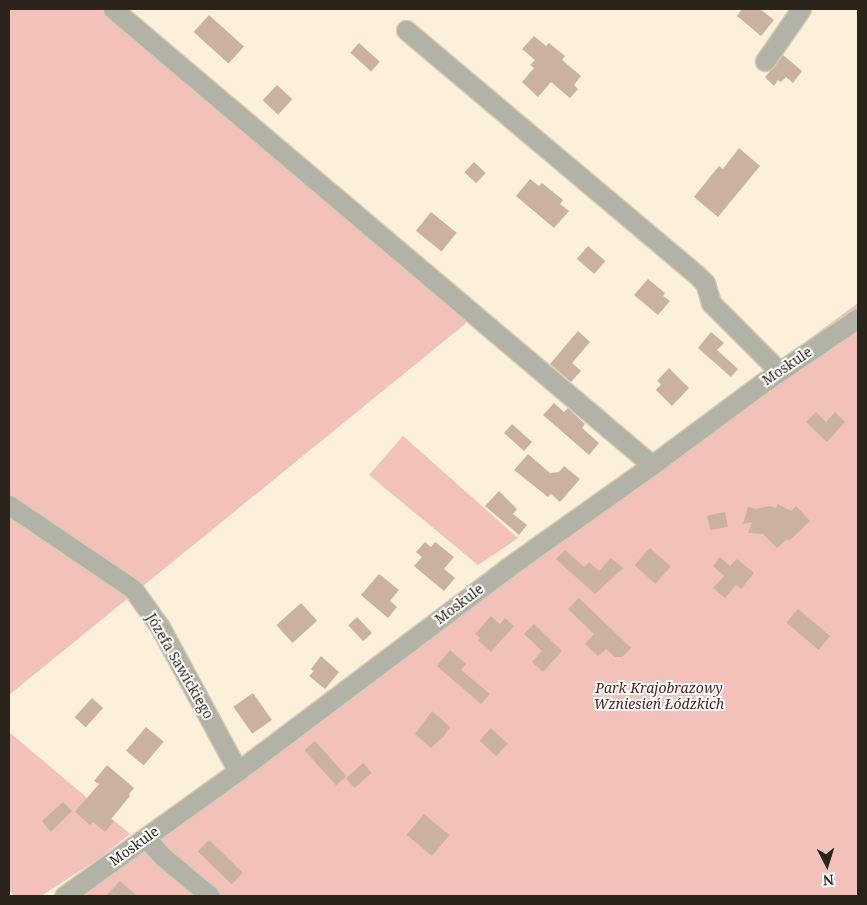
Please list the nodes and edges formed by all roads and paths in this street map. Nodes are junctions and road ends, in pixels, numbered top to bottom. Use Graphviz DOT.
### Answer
graph roads {
  1 [pos="112,9"];
  2 [pos="801,9"];
  3 [pos="406,30"];
  4 [pos="765,61"];
  5 [pos="858,318"];
  6 [pos="779,371"];
  7 [pos="652,465"];
  8 [pos="9,506"];
  9 [pos="238,771"];
  10 [pos="146,838"];
  11 [pos="64,896"];
  12 [pos="210,896"];
  1 -- 7 [label="street"];
  2 -- 4 [label="street"];
  3 -- 6 [label="street"];
  5 -- 6 [label="street, Moskule"];
  6 -- 7 [label="street, Moskule"];
  7 -- 9 [label="street, Moskule"];
  8 -- 9 [label="street, Józefa Sawickiego"];
  9 -- 10 [label="street, Moskule"];
  10 -- 11 [label="street, Moskule"];
  10 -- 12 [label="street"];
}
